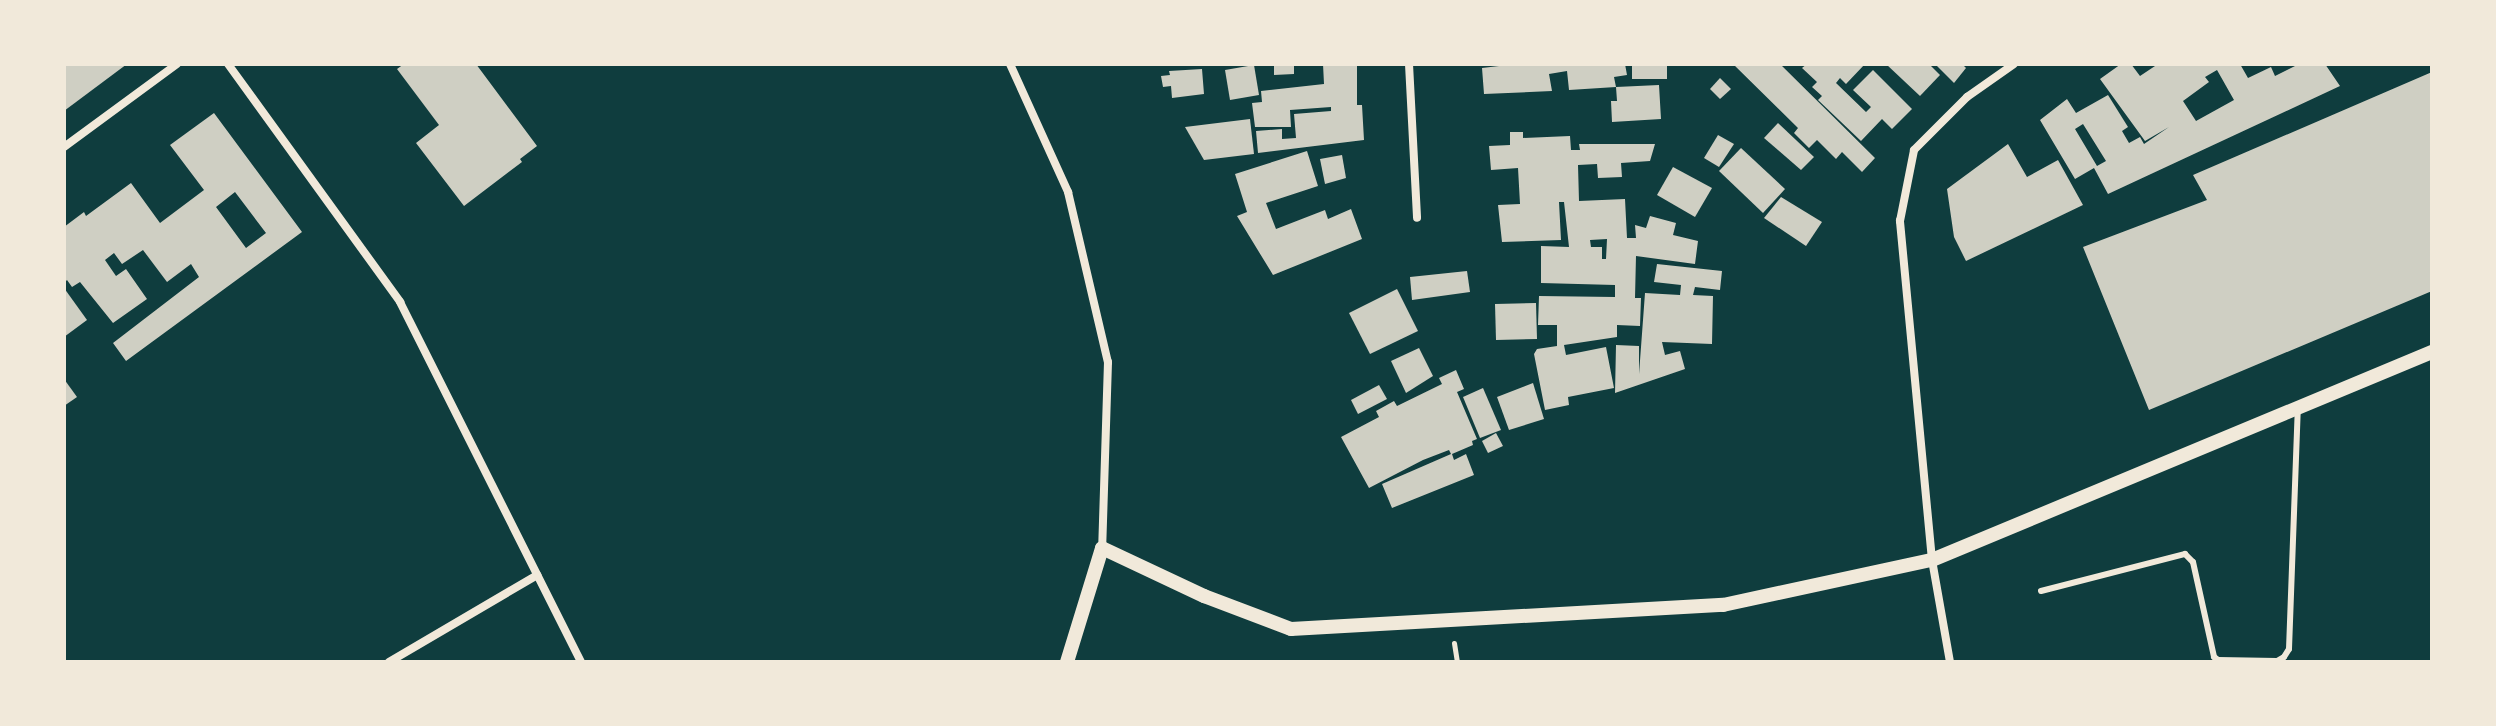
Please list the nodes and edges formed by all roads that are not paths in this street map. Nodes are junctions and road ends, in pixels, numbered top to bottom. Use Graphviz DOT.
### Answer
graph roads {
  1 [pos="177,64"];
  2 [pos="228,64"];
  3 [pos="1010,64"];
  4 [pos="1409,64"];
  5 [pos="2014,64"];
  6 [pos="64,147"];
  7 [pos="1417,218"];
  8 [pos="2432,352"];
  9 [pos="2298,409"];
  10 [pos="1102,548"];
  11 [pos="1932,560"];
  12 [pos="537,575"];
  13 [pos="2041,591"];
  14 [pos="389,662"];
  15 [pos="581,662"];
  16 [pos="1067,662"];
  17 [pos="1950,662"];
  1 -- 6 [label="street"];
  2 -- 12 [label="street"];
  3 -- 10 [label="street"];
  4 -- 7 [label="street"];
  5 -- 11 [label="street"];
  8 -- 9 [label="street"];
  9 -- 11 [label="street"];
  9 -- 13 [label="lane"];
  10 -- 11 [label="street"];
  10 -- 16 [label="street"];
  11 -- 17 [label="street"];
  12 -- 14 [label="street"];
  12 -- 15 [label="street"];
}
